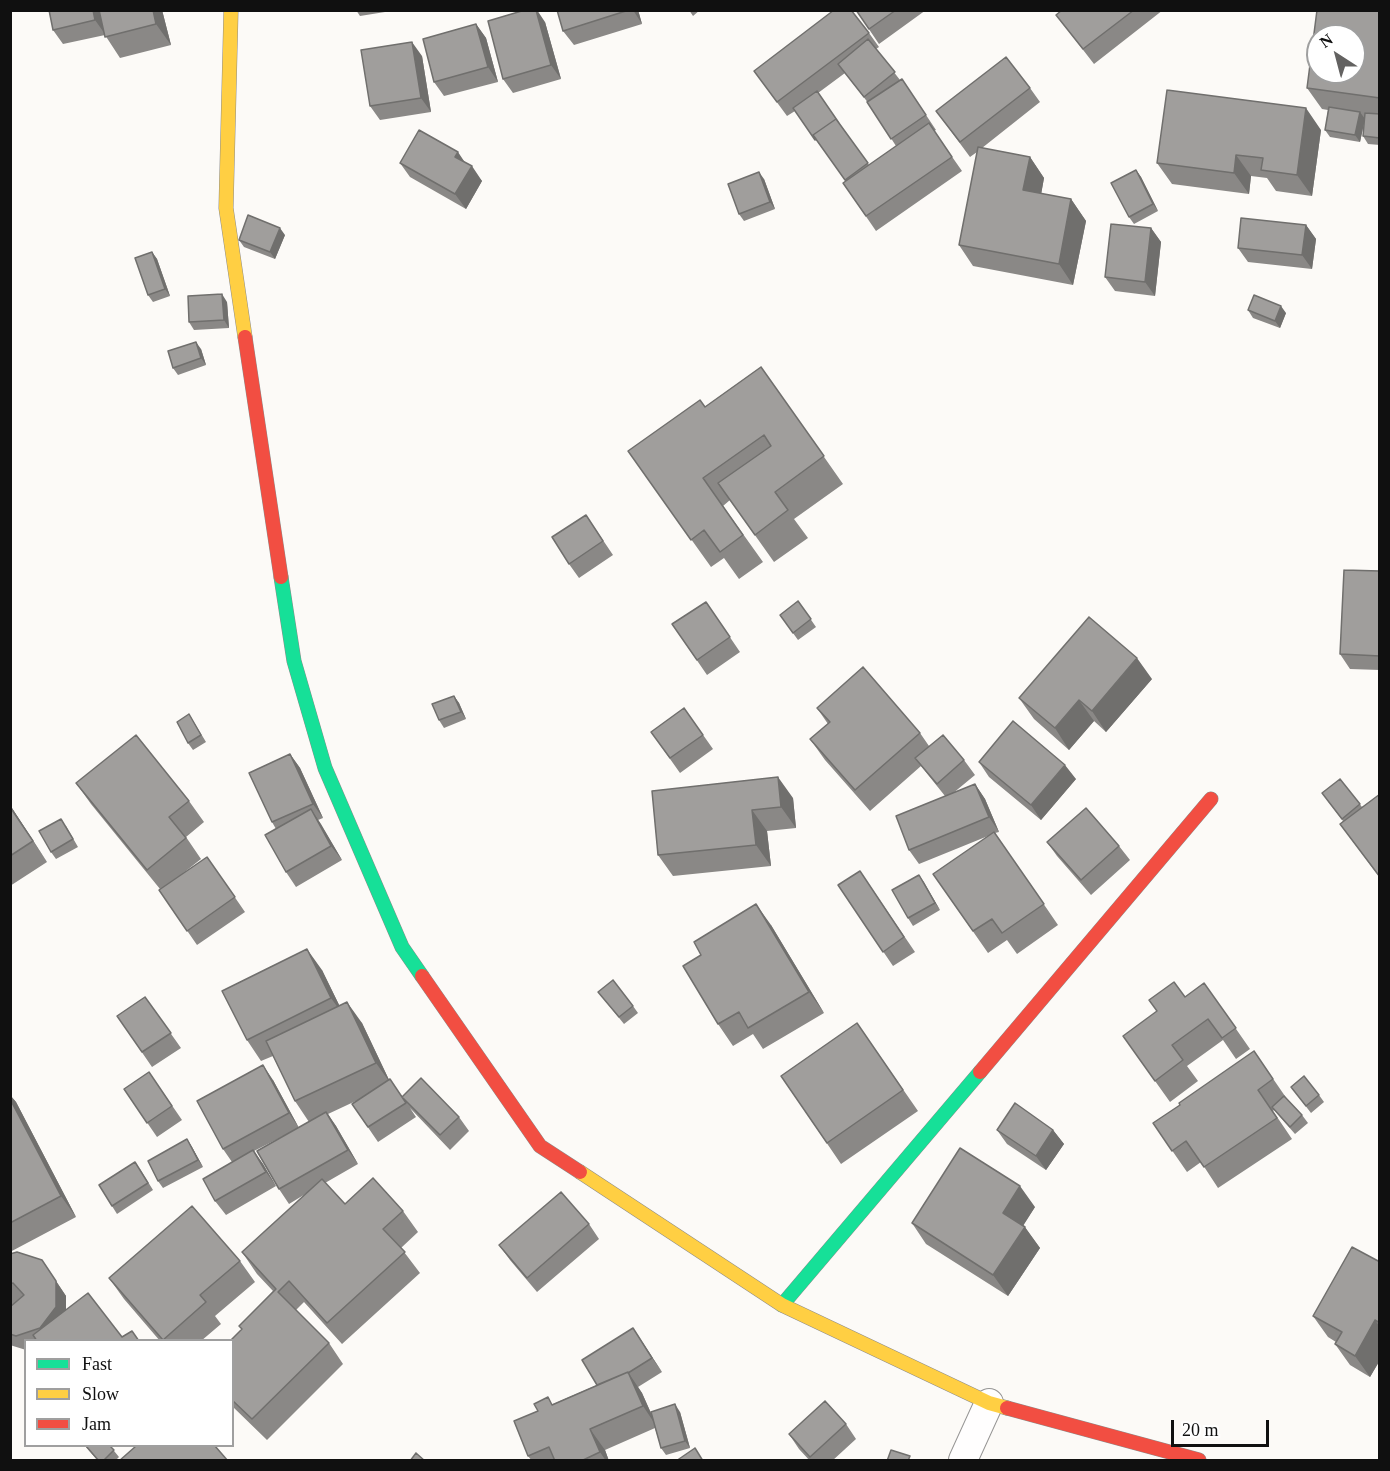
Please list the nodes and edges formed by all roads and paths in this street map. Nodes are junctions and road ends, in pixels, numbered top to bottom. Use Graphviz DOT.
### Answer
graph roads {
  1 [pos="231,10"];
  2 [pos="1211,799"];
  3 [pos="782,1305"];
  4 [pos="989,1403"];
  5 [pos="963,1461"];
  6 [pos="1199,1461"];
  1 -- 3 [label="street"];
  2 -- 3 [label="street"];
  3 -- 4 [label="street"];
  4 -- 5 [label="street"];
  4 -- 6 [label="street"];
}
